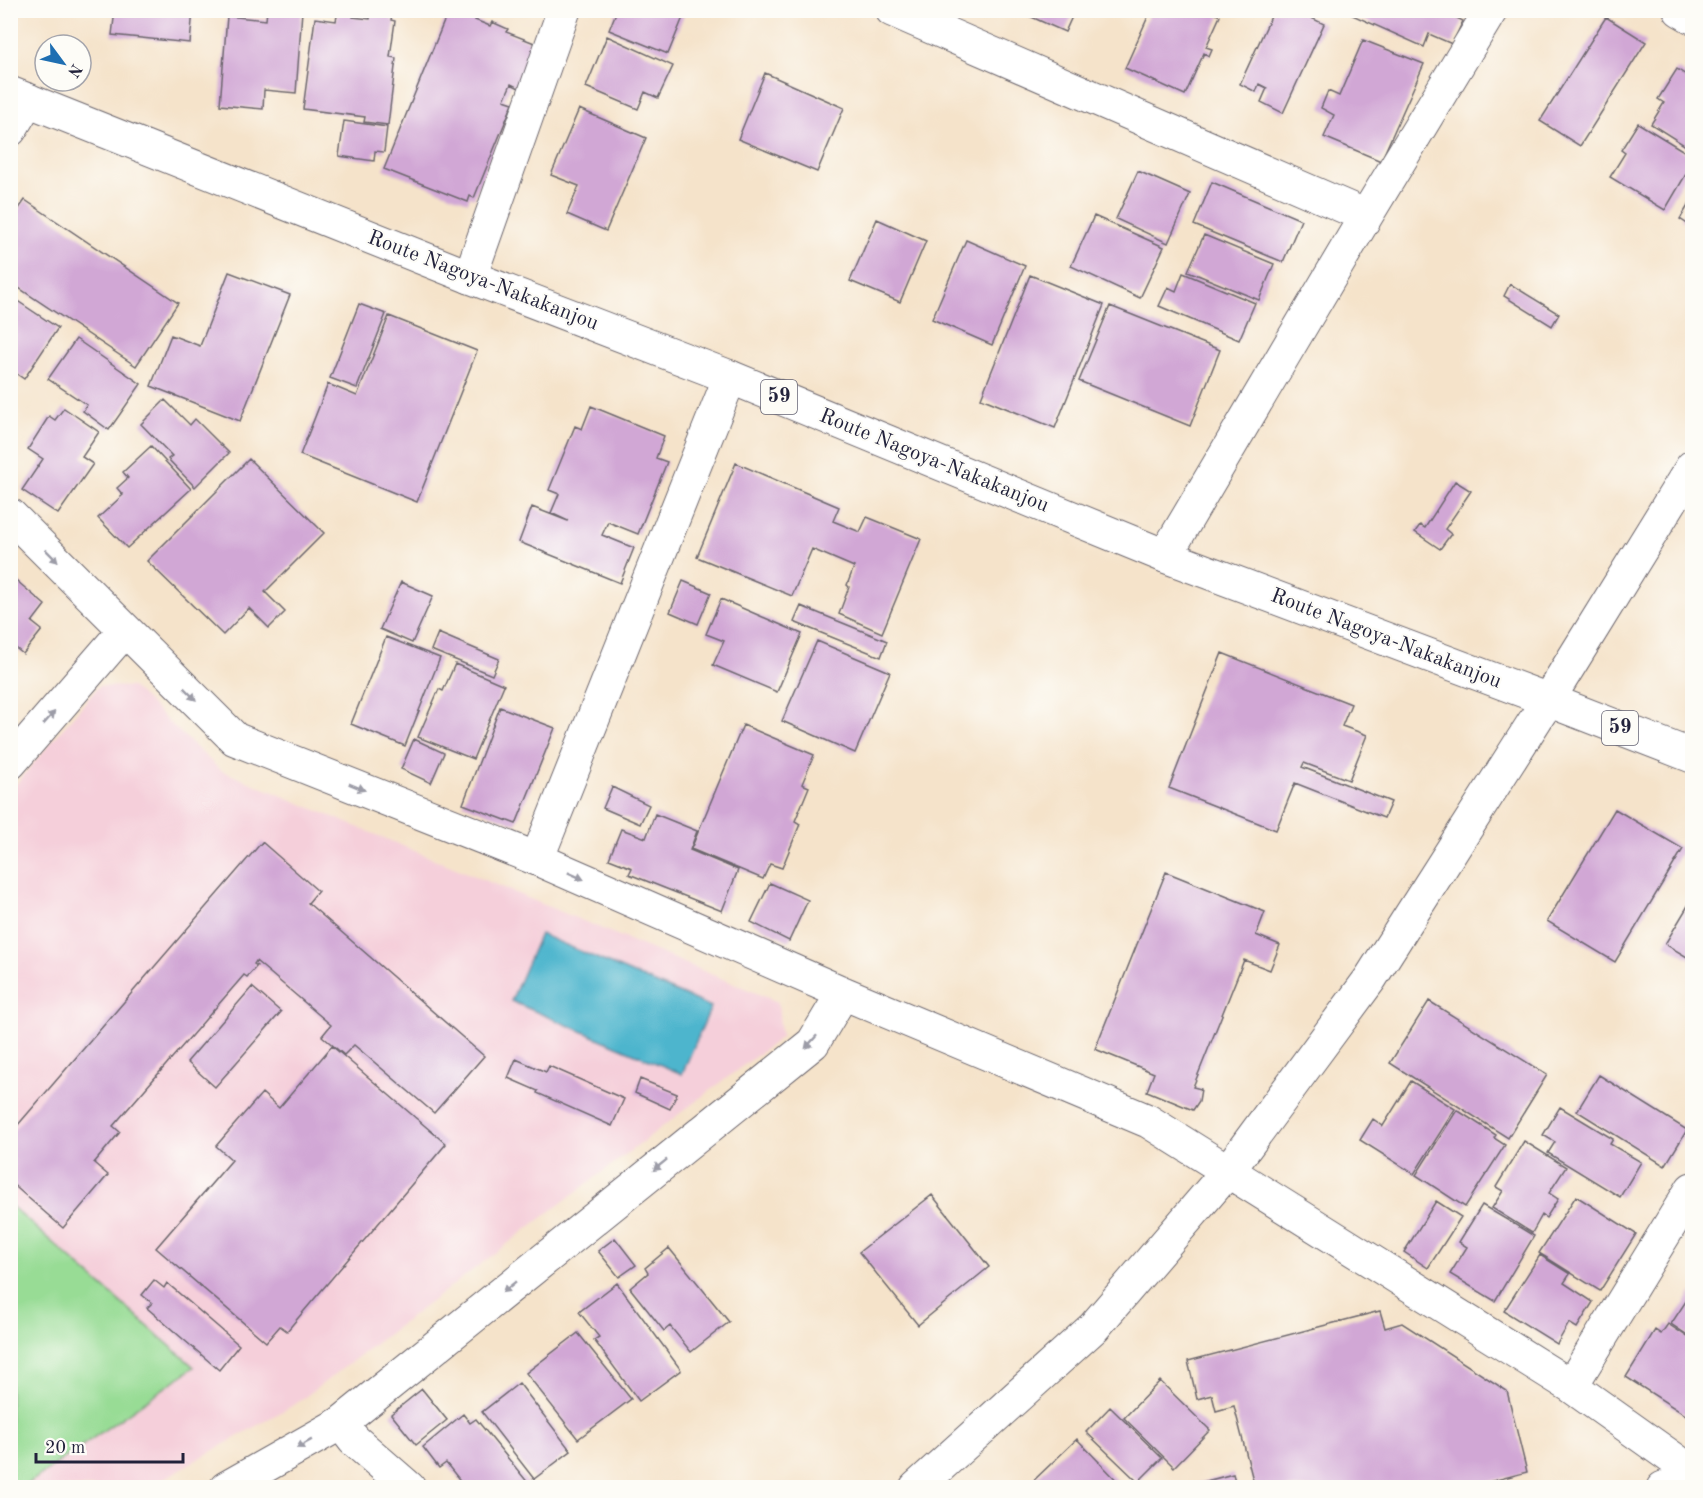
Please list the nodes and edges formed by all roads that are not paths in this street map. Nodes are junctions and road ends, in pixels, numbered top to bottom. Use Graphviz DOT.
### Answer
graph roads {
  1 [pos="564,10"];
  2 [pos="892,10"];
  3 [pos="1491,10"];
  4 [pos="1680,10"];
  5 [pos="1692,17"];
  6 [pos="19,97"];
  7 [pos="10,130"];
  8 [pos="1366,216"];
  9 [pos="470,277"];
  10 [pos="730,377"];
  11 [pos="1692,467"];
  12 [pos="10,514"];
  13 [pos="1165,556"];
  14 [pos="125,630"];
  15 [pos="1548,700"];
  16 [pos="1692,756"];
  17 [pos="10,763"];
  18 [pos="537,859"];
  19 [pos="843,993"];
  20 [pos="1228,1171"];
  21 [pos="1692,1189"];
  22 [pos="1571,1386"];
  23 [pos="341,1423"];
  24 [pos="1692,1472"];
  25 [pos="1692,1480"];
  26 [pos="226,1488"];
  27 [pos="409,1488"];
  28 [pos="916,1488"];
  29 [pos="1663,1488"];
  1 -- 9 [label="street"];
  2 -- 8 [label="street"];
  3 -- 8 [label="street"];
  4 -- 5 [label="street"];
  6 -- 7 [label="street"];
  6 -- 9 [label="street, Route Nagoya-Nakakanjou / 59"];
  8 -- 13 [label="street"];
  9 -- 10 [label="street, Route Nagoya-Nakakanjou / 59"];
  10 -- 13 [label="street, Route Nagoya-Nakakanjou / 59"];
  10 -- 18 [label="street"];
  11 -- 15 [label="street"];
  12 -- 14 [label="street, one-way"];
  13 -- 15 [label="street, Route Nagoya-Nakakanjou / 59"];
  17 -- 14 [label="street, one-way"];
  14 -- 18 [label="street, one-way"];
  15 -- 16 [label="street, Route Nagoya-Nakakanjou / 59"];
  15 -- 20 [label="street"];
  18 -- 19 [label="street, one-way"];
  19 -- 20 [label="street"];
  19 -- 23 [label="street, one-way"];
  20 -- 22 [label="street"];
  20 -- 28 [label="street"];
  21 -- 22 [label="street"];
  22 -- 24 [label="street"];
  23 -- 26 [label="street, one-way"];
  23 -- 27 [label="street"];
  25 -- 29 [label="street"];
}
